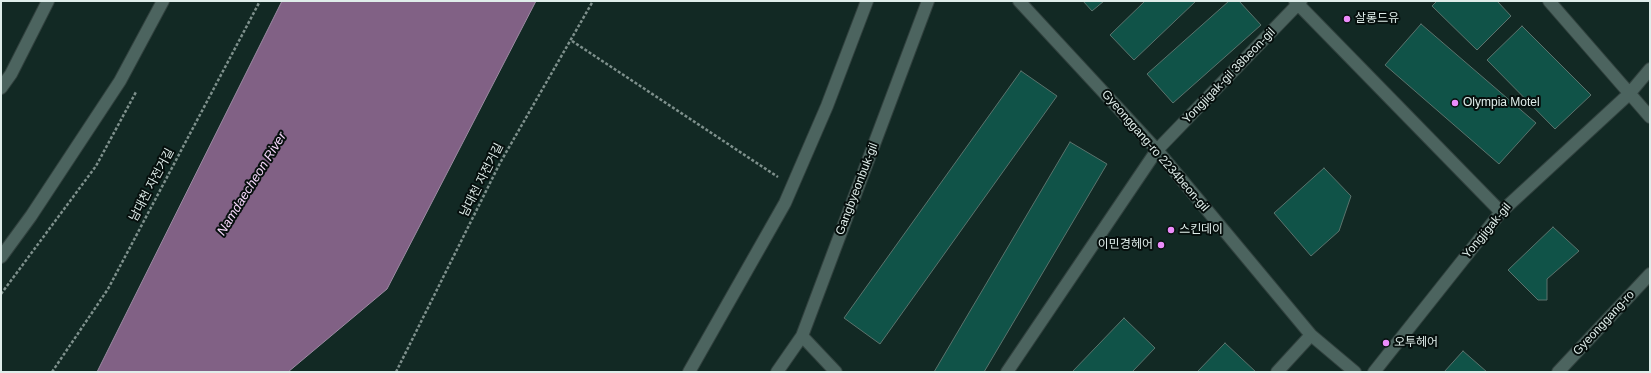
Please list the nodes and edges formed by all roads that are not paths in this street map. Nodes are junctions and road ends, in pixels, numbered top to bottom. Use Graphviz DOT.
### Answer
graph roads {
  1 [pos="48,1"];
  2 [pos="164,1"];
  3 [pos="867,1"];
  4 [pos="928,1"];
  5 [pos="1019,1"];
  6 [pos="1549,1"];
  7 [pos="1298,2"];
  8 [pos="1650,69"];
  9 [pos="1,88"];
  10 [pos="1629,94"];
  11 [pos="1650,117"];
  12 [pos="1157,150"];
  13 [pos="1501,212"];
  14 [pos="1,258"];
  15 [pos="1650,274"];
  16 [pos="1311,335"];
  17 [pos="802,336"];
  18 [pos="689,372"];
  19 [pos="777,372"];
  20 [pos="836,372"];
  21 [pos="1008,372"];
  22 [pos="1277,372"];
  23 [pos="1355,372"];
  24 [pos="1374,372"];
  25 [pos="1558,372"];
  1 -- 9 [label="street"];
  2 -- 14 [label="street"];
  3 -- 18 [label="street"];
  4 -- 17 [label="street, Gangbyeonbuk-gil"];
  5 -- 12 [label="street, Gyeonggang-ro 2234beon-gil"];
  6 -- 10 [label="street"];
  7 -- 12 [label="street, Yongjigak-gil 38beon-gil"];
  7 -- 13 [label="street"];
  8 -- 10 [label="street, Yongjigak-gil"];
  10 -- 11 [label="street"];
  10 -- 13 [label="street, Yongjigak-gil"];
  12 -- 16 [label="street, Gyeonggang-ro 2234beon-gil"];
  12 -- 21 [label="street, Yongjigak-gil 38beon-gil"];
  13 -- 24 [label="street, Yongjigak-gil"];
  15 -- 25 [label="street, Gyeonggang-ro"];
  16 -- 22 [label="street"];
  16 -- 23 [label="street, Gyeonggang-ro 2234beon-gil"];
  17 -- 19 [label="street, Gangbyeonbuk-gil"];
  17 -- 20 [label="street"];
}
